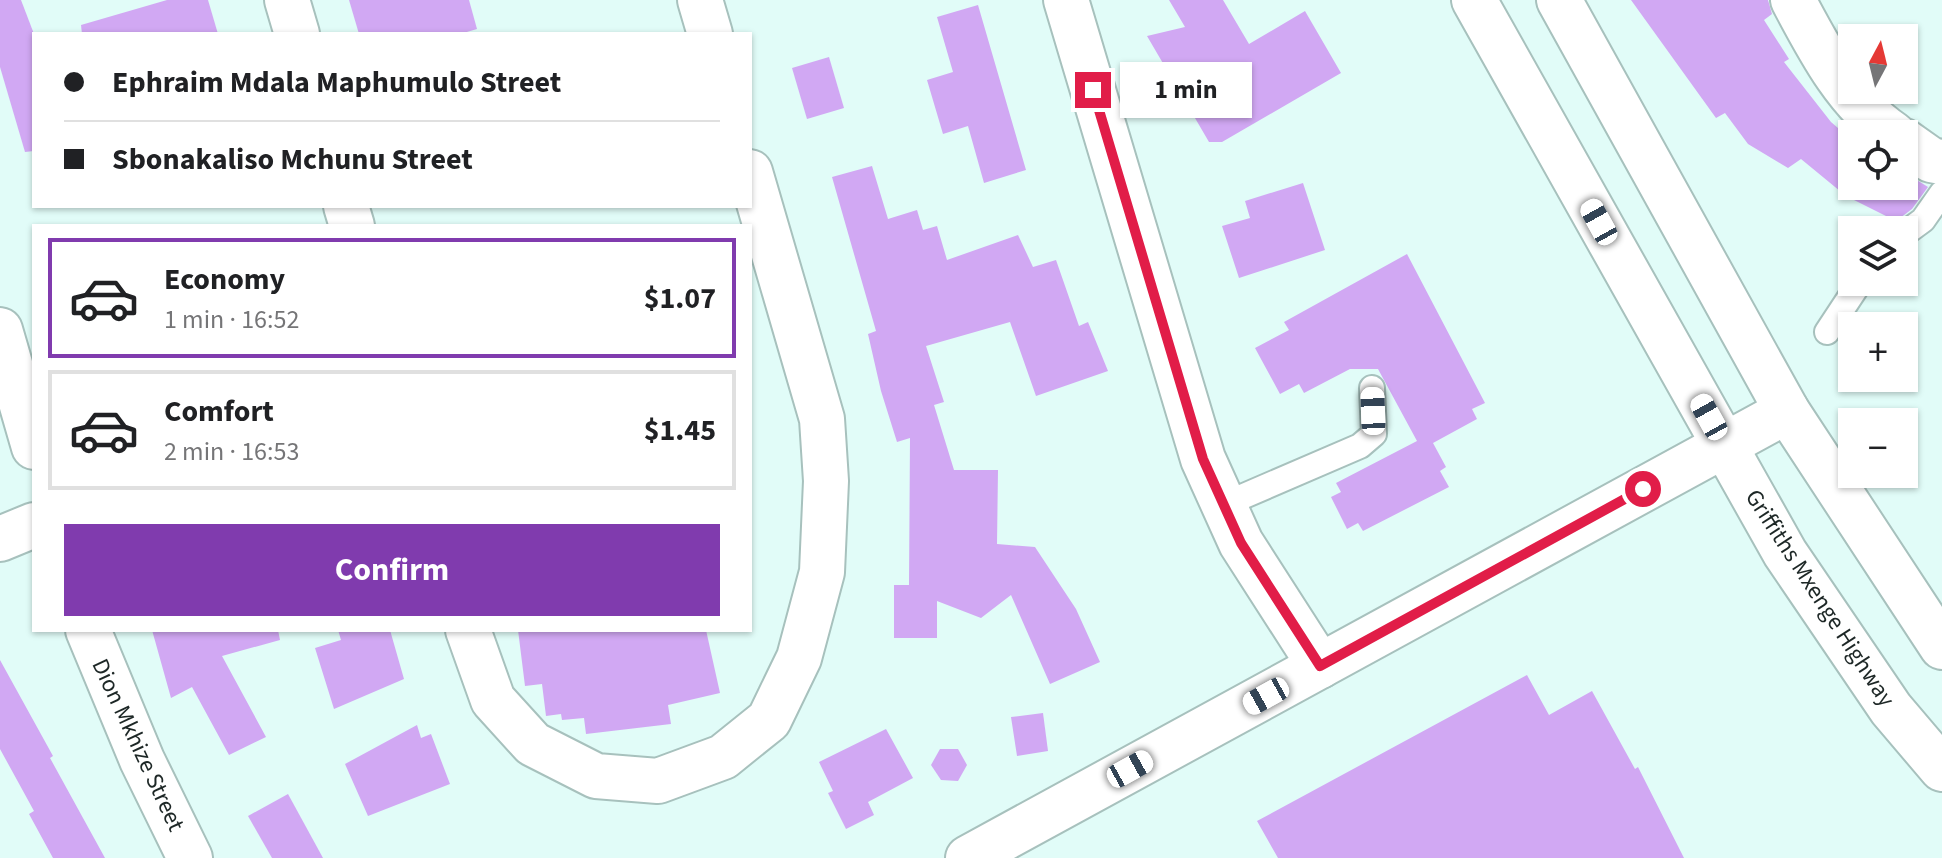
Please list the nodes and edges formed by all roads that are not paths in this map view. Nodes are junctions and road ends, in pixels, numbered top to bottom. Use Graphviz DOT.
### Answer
graph roads {
  1 [pos="287,0"];
  2 [pos="700,0"];
  3 [pos="1066,0"];
  4 [pos="1474,0"];
  5 [pos="1559,0"];
  6 [pos="1793,0"];
  7 [pos="296,32"];
  8 [pos="709,32"];
  9 [pos="1874,120"];
  10 [pos="1918,151"];
  11 [pos="1942,162"];
  12 [pos="752,179"];
  13 [pos="1942,193"];
  14 [pos="1918,224"];
  15 [pos="1851,296"];
  16 [pos="0,330"];
  17 [pos="1827,332"];
  18 [pos="1372,388"];
  19 [pos="1787,411"];
  20 [pos="32,440"];
  21 [pos="1724,445"];
  22 [pos="1223,505"];
  23 [pos="32,526"];
  24 [pos="0,539"];
  25 [pos="89,632"];
  26 [pos="469,632"];
  27 [pos="1942,647"];
  28 [pos="1320,666"];
  29 [pos="1942,769"];
  30 [pos="190,858"];
  31 [pos="968,858"];
  1 -- 7 [label="street"];
  2 -- 8 [label="street"];
  3 -- 22 [label="street"];
  4 -- 21 [label="street, Griffiths Mxenge Highway"];
  5 -- 19 [label="street"];
  6 -- 9 [label="street"];
  10 -- 11 [label="street"];
  12 -- 26 [label="street"];
  13 -- 14 [label="lane"];
  15 -- 17 [label="lane"];
  16 -- 20 [label="street"];
  18 -- 22 [label="lane"];
  19 -- 21 [label="street"];
  19 -- 27 [label="street"];
  21 -- 28 [label="street"];
  21 -- 29 [label="street, Griffiths Mxenge Highway"];
  22 -- 28 [label="street"];
  23 -- 24 [label="street"];
  25 -- 30 [label="street, Dion Mkhize Street"];
  28 -- 31 [label="street"];
}
